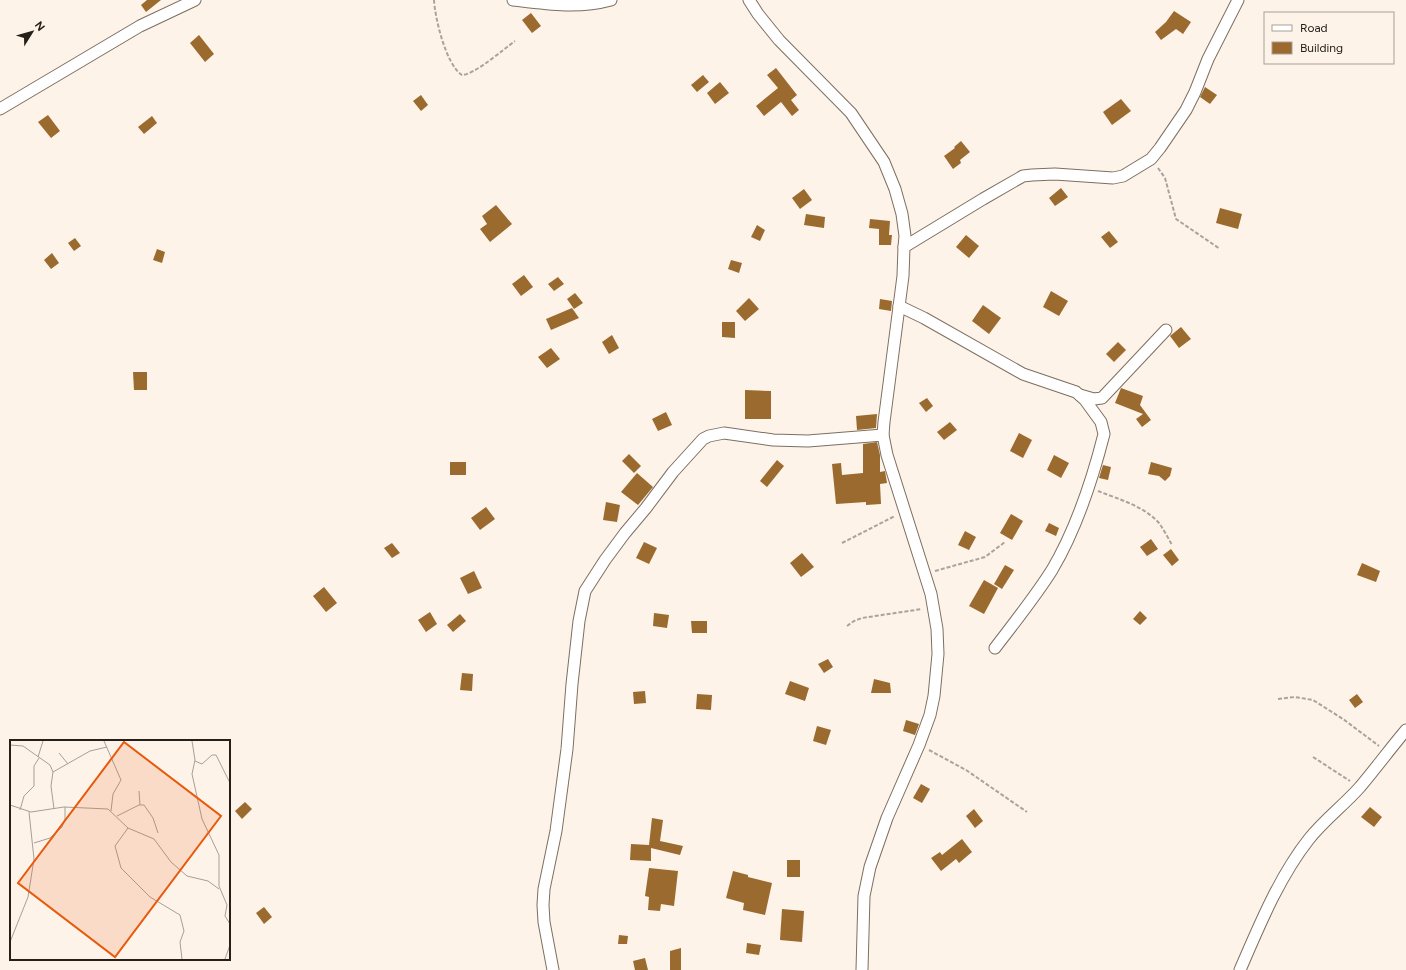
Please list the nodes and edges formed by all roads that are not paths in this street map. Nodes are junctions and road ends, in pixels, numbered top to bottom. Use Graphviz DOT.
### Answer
graph roads {
  1 [pos="195,0"];
  2 [pos="513,0"];
  3 [pos="611,0"];
  4 [pos="750,0"];
  5 [pos="1238,0"];
  6 [pos="0,109"];
  7 [pos="904,247"];
  8 [pos="899,306"];
  9 [pos="1166,330"];
  10 [pos="1080,394"];
  11 [pos="883,435"];
  12 [pos="995,648"];
  13 [pos="1406,730"];
  14 [pos="552,970"];
  15 [pos="862,970"];
  16 [pos="1240,970"];
  1 -- 6 [label="street"];
  2 -- 3 [label="street"];
  4 -- 7 [label="street"];
  5 -- 7 [label="street"];
  7 -- 8 [label="street"];
  8 -- 10 [label="street"];
  8 -- 11 [label="street"];
  9 -- 10 [label="street"];
  10 -- 12 [label="street"];
  11 -- 14 [label="street"];
  11 -- 15 [label="street"];
  13 -- 16 [label="street"];
}
